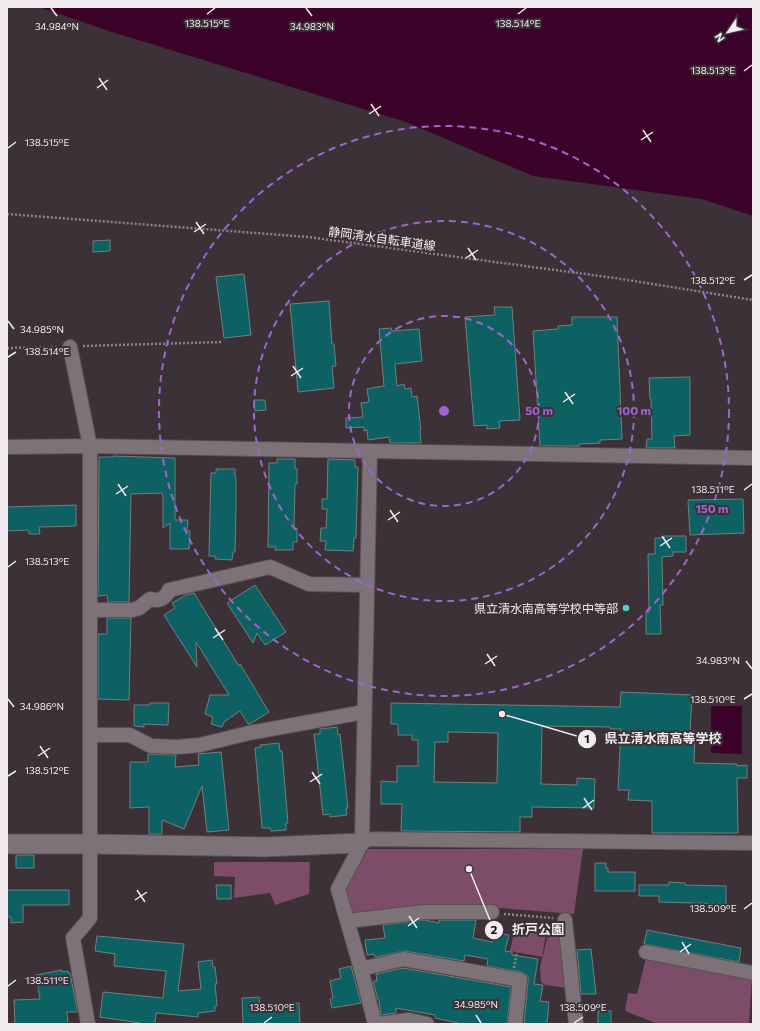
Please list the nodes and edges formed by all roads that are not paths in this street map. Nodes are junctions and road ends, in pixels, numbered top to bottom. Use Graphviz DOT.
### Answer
graph roads {
  1 [pos="70,347"];
  2 [pos="90,446"];
  3 [pos="7,447"];
  4 [pos="370,451"];
  5 [pos="753,458"];
  6 [pos="367,585"];
  7 [pos="90,610"];
  8 [pos="364,712"];
  9 [pos="90,735"];
  10 [pos="361,841"];
  11 [pos="753,843"];
  12 [pos="7,844"];
  13 [pos="90,844"];
  14 [pos="492,912"];
  15 [pos="565,920"];
  16 [pos="347,921"];
  17 [pos="646,952"];
  18 [pos="361,968"];
  19 [pos="753,973"];
  20 [pos="88,1024"];
  21 [pos="375,1024"];
  22 [pos="379,1024"];
  23 [pos="427,1024"];
  24 [pos="515,1024"];
  25 [pos="576,1024"];
  1 -- 2 [label="street"];
  2 -- 3 [label="street"];
  2 -- 4 [label="street"];
  2 -- 7 [label="street"];
  4 -- 5 [label="street"];
  4 -- 6 [label="street"];
  6 -- 7 [label="street"];
  6 -- 8 [label="street"];
  7 -- 9 [label="street"];
  8 -- 9 [label="street"];
  8 -- 10 [label="street"];
  9 -- 13 [label="street"];
  10 -- 11 [label="street"];
  10 -- 13 [label="street"];
  10 -- 16 [label="street"];
  12 -- 13 [label="street"];
  13 -- 20 [label="street"];
  14 -- 16 [label="street"];
  15 -- 25 [label="street"];
  16 -- 18 [label="street"];
  17 -- 19 [label="street"];
  18 -- 21 [label="street"];
  18 -- 24 [label="street"];
  22 -- 23 [label="street"];
}
